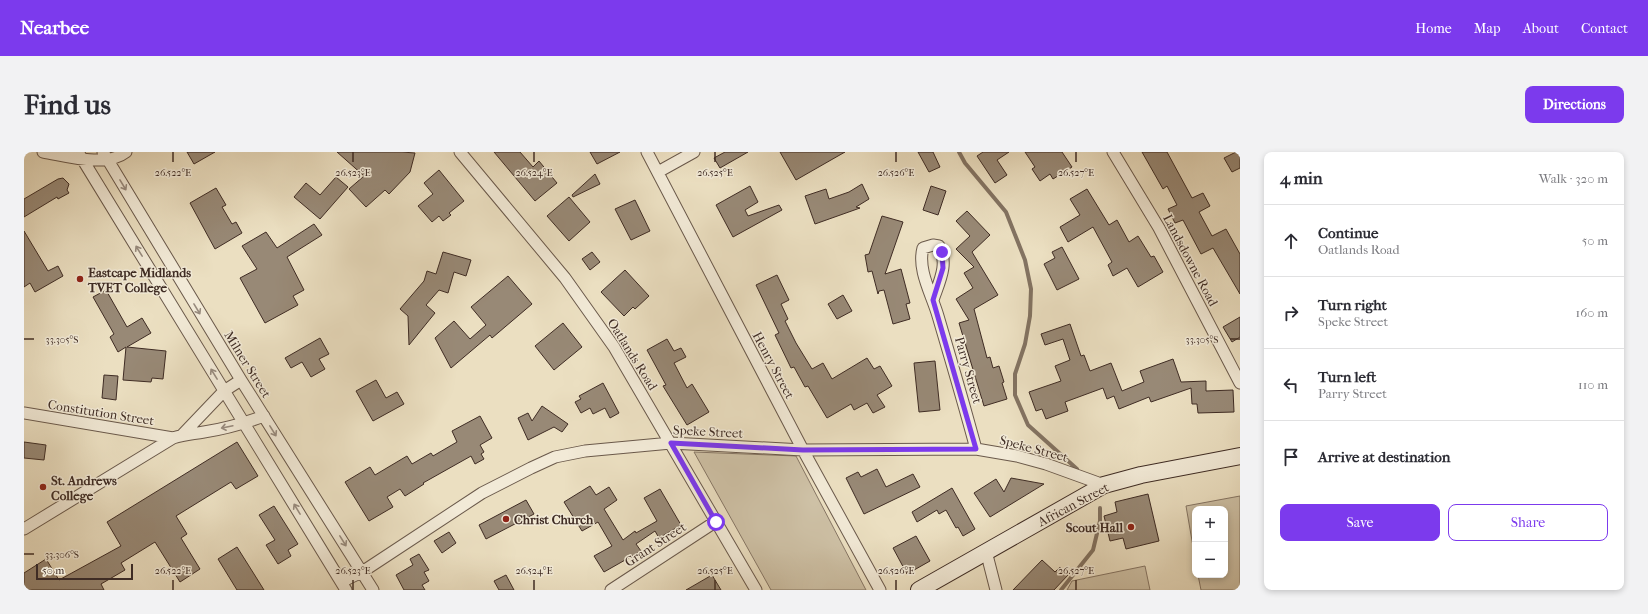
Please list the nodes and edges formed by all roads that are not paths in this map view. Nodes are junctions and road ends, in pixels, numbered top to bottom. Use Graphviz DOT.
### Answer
graph roads {
  1 [pos="43,152"];
  2 [pos="126,152"];
  3 [pos="460,152"];
  4 [pos="647,152"];
  5 [pos="694,152"];
  6 [pos="1113,152"];
  7 [pos="80,155"];
  8 [pos="105,156"];
  9 [pos="658,172"];
  10 [pos="933,300"];
  11 [pos="241,380"];
  12 [pos="1240,383"];
  13 [pos="224,391"];
  14 [pos="24,413"];
  15 [pos="264,416"];
  16 [pos="245,423"];
  17 [pos="178,436"];
  18 [pos="671,443"];
  19 [pos="976,449"];
  20 [pos="803,450"];
  21 [pos="1240,456"];
  22 [pos="1104,485"];
  23 [pos="716,522"];
  24 [pos="24,528"];
  25 [pos="986,552"];
  26 [pos="362,572"];
  27 [pos="939,585"];
  28 [pos="344,586"];
  29 [pos="372,590"];
  30 [pos="611,590"];
  31 [pos="756,590"];
  32 [pos="880,590"];
  33 [pos="920,590"];
  34 [pos="996,590"];
  1 -- 7 [label="street"];
  2 -- 8 [label="street"];
  3 -- 18 [label="street, Oatlands Road"];
  4 -- 9 [label="street, Henry Street"];
  5 -- 9 [label="street"];
  6 -- 12 [label="street, Landsdowne Road"];
  7 -- 8 [label="street"];
  13 -- 7 [label="street, one-way"];
  8 -- 11 [label="street, Milner Street, one-way"];
  9 -- 20 [label="street, Henry Street"];
  10 -- 19 [label="street, Parry Street"];
  11 -- 13 [label="street"];
  11 -- 15 [label="street, Milner Street"];
  13 -- 16 [label="street"];
  13 -- 17 [label="street"];
  14 -- 17 [label="street, Constitution Street"];
  15 -- 16 [label="street"];
  15 -- 26 [label="street, Milner Street, one-way"];
  16 -- 17 [label="street, one-way"];
  28 -- 16 [label="street, one-way"];
  17 -- 24 [label="street"];
  18 -- 20 [label="street, Speke Street"];
  18 -- 23 [label="street, Oatlands Road"];
  18 -- 26 [label="street, Speke Street"];
  19 -- 20 [label="street, Speke Street"];
  19 -- 22 [label="street, Speke Street"];
  20 -- 32 [label="street, Henry Street"];
  21 -- 22 [label="street, African Street"];
  22 -- 25 [label="street, African Street"];
  23 -- 30 [label="street, Grant Street"];
  23 -- 31 [label="street, Oatlands Road"];
  25 -- 27 [label="street, African Street"];
  25 -- 34 [label="street"];
  26 -- 28 [label="street, Speke Street"];
  26 -- 29 [label="street, Milner Street"];
  27 -- 33 [label="street, African Street"];
}
